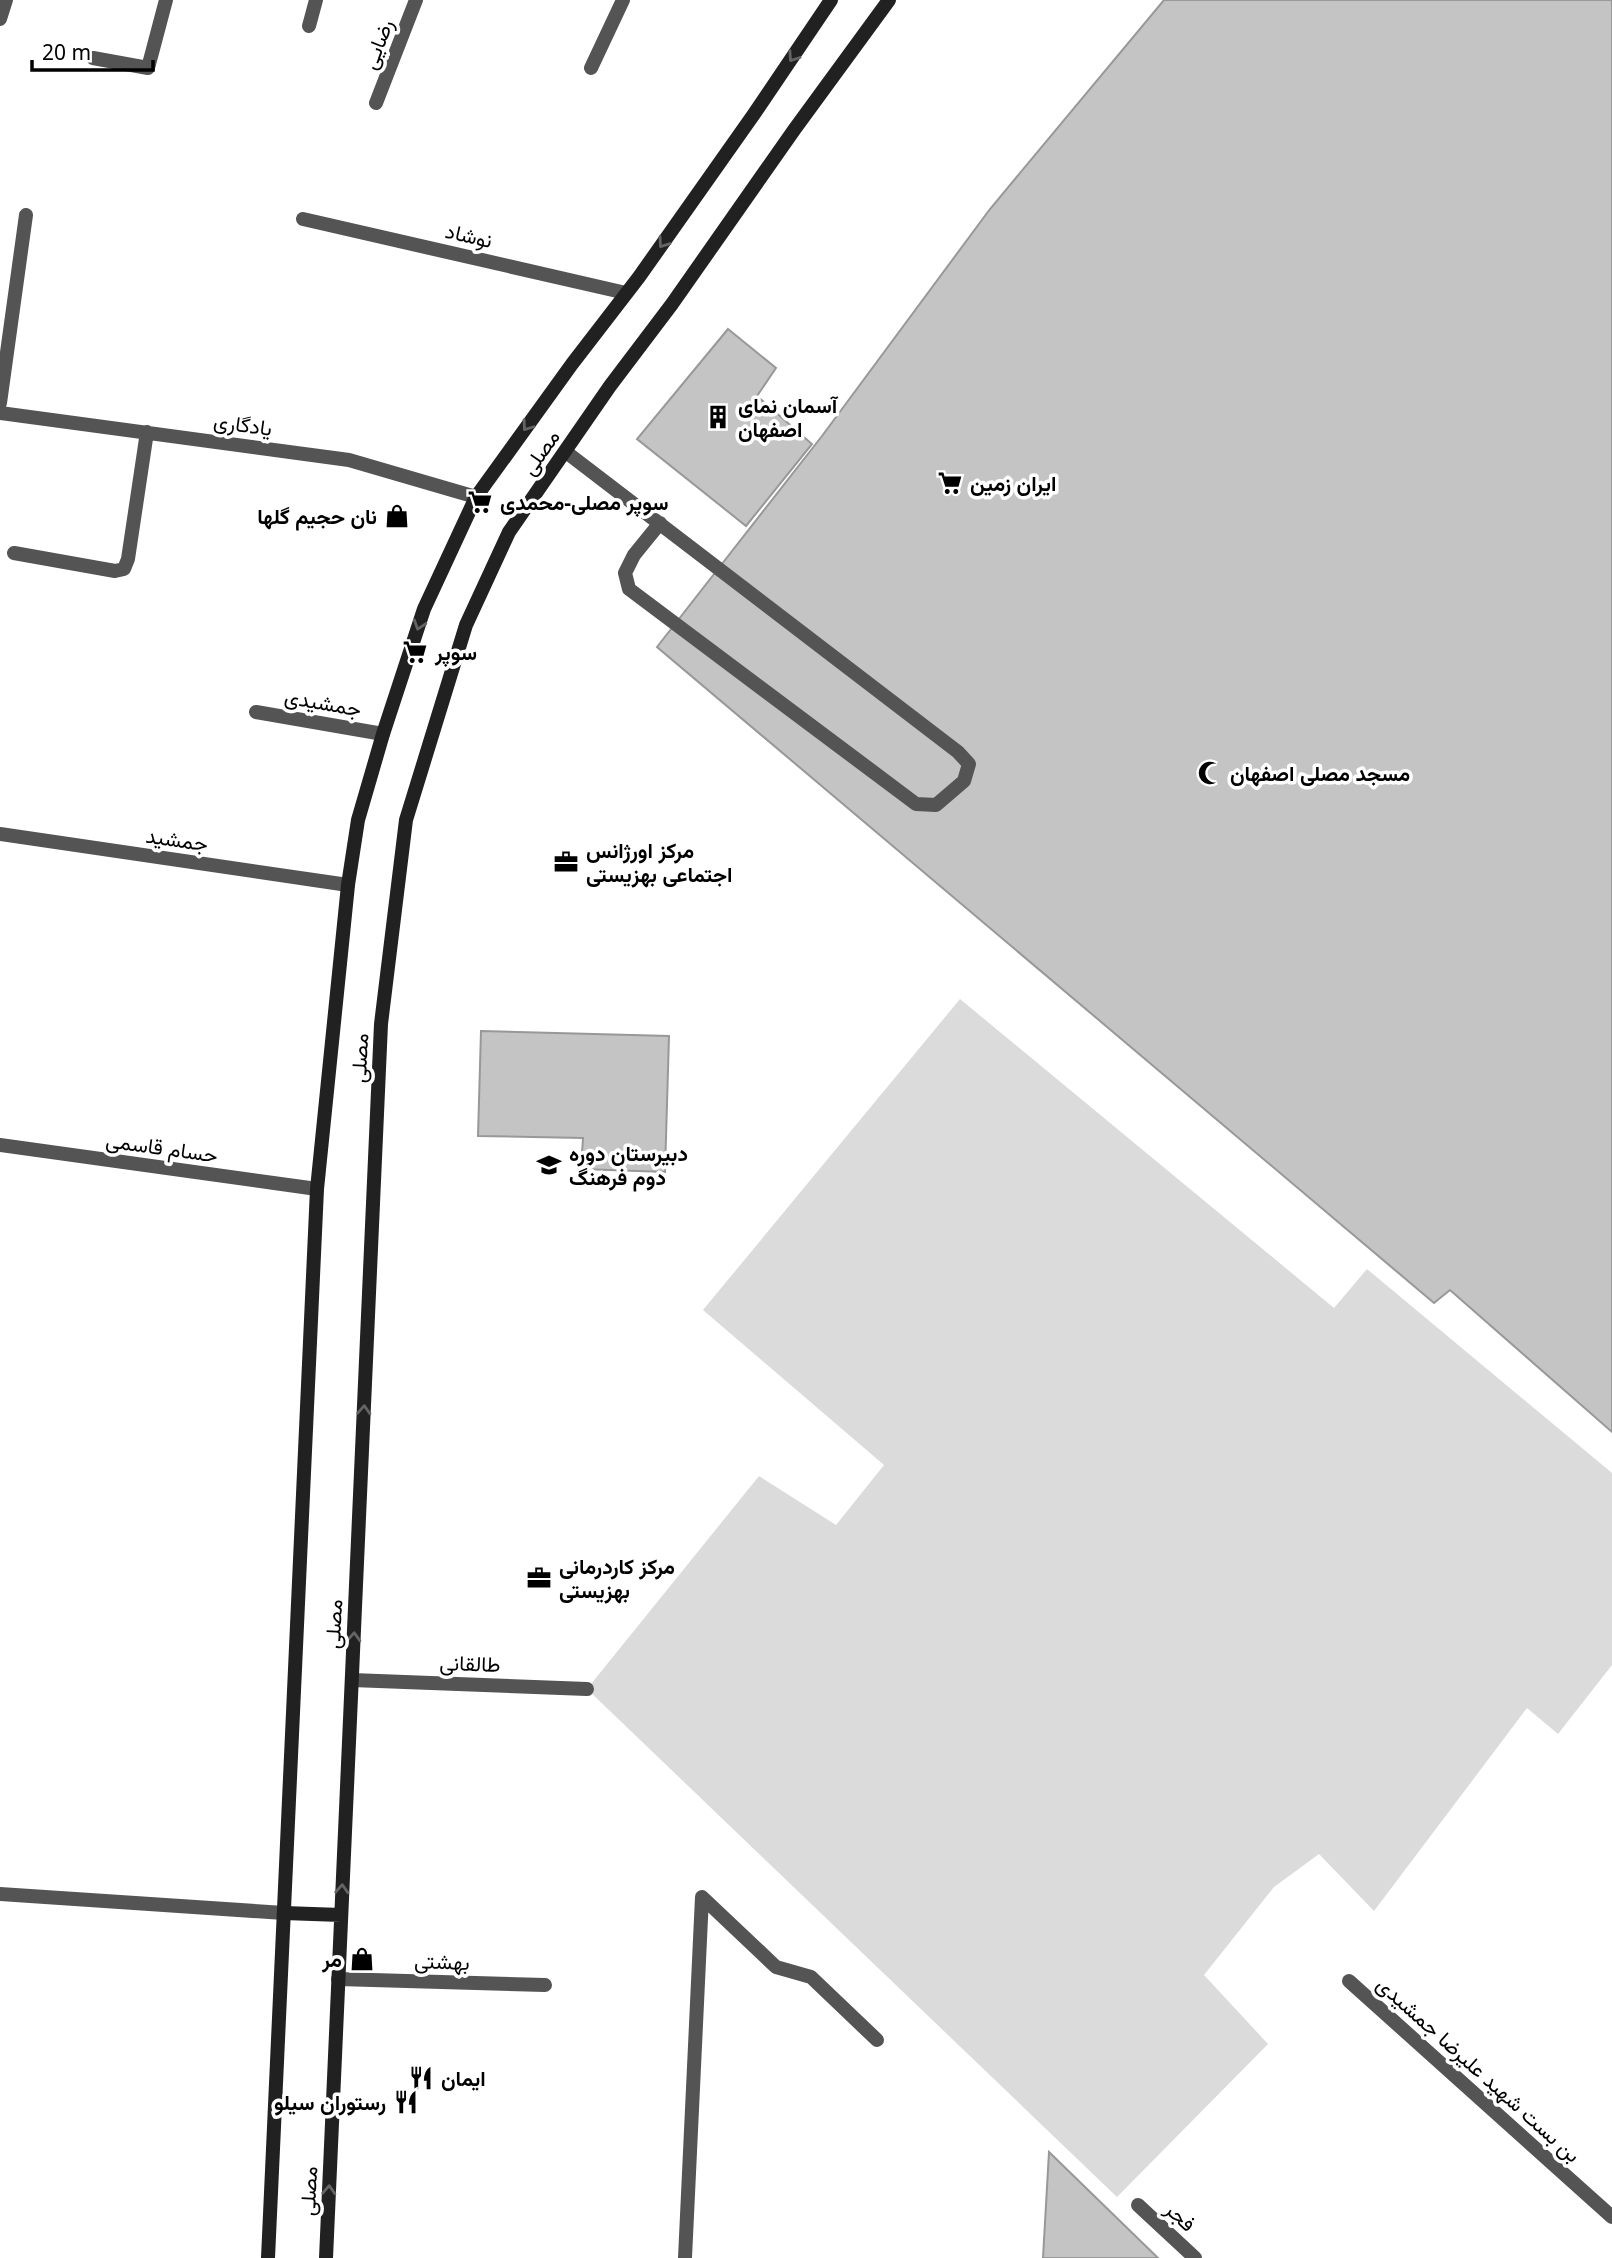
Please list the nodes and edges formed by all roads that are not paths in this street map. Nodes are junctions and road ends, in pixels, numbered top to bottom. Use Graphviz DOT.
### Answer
graph roads {
  1 [pos="6,0"];
  2 [pos="166,0"];
  3 [pos="316,0"];
  4 [pos="416,0"];
  5 [pos="623,0"];
  6 [pos="831,0"];
  7 [pos="889,0"];
  8 [pos="0,19"];
  9 [pos="309,26"];
  10 [pos="93,58"];
  11 [pos="591,68"];
  12 [pos="376,103"];
  13 [pos="26,215"];
  14 [pos="303,219"];
  15 [pos="626,293"];
  16 [pos="0,403"];
  17 [pos="0,412"];
  18 [pos="147,432"];
  19 [pos="566,452"];
  20 [pos="476,498"];
  21 [pos="660,523"];
  22 [pos="15,553"];
  23 [pos="256,712"];
  24 [pos="383,734"];
  25 [pos="0,834"];
  26 [pos="348,885"];
  27 [pos="0,1145"];
  28 [pos="317,1189"];
  29 [pos="352,1680"];
  30 [pos="587,1689"];
  31 [pos="0,1894"];
  32 [pos="284,1913"];
  33 [pos="341,1915"];
  34 [pos="338,1979"];
  35 [pos="1349,1981"];
  36 [pos="545,1985"];
  37 [pos="877,2040"];
  38 [pos="1138,2206"];
  39 [pos="1612,2217"];
  40 [pos="268,2258"];
  41 [pos="326,2258"];
  42 [pos="685,2258"];
  43 [pos="1195,2258"];
  1 -- 8 [label="street"];
  2 -- 10 [label="street"];
  3 -- 9 [label="street"];
  4 -- 12 [label="street, رضایی"];
  5 -- 11 [label="street"];
  6 -- 15 [label="main road, مصلی, one-way"];
  7 -- 19 [label="main road, مصلی"];
  13 -- 16 [label="street"];
  14 -- 15 [label="street, نوشاد"];
  15 -- 20 [label="main road, مصلی, one-way"];
  17 -- 18 [label="street, یادگاری"];
  18 -- 20 [label="street, یادگاری"];
  18 -- 22 [label="street"];
  19 -- 21 [label="street"];
  29 -- 19 [label="main road, مصلی, one-way"];
  20 -- 24 [label="main road, مصلی, one-way"];
  21 -- 21 [label="street"];
  23 -- 24 [label="street, جمشیدی"];
  24 -- 26 [label="main road, مصلی"];
  25 -- 26 [label="street, جمشید"];
  26 -- 28 [label="main road, مصلی"];
  27 -- 28 [label="street, حسام قاسمی"];
  28 -- 32 [label="main road, مصلی"];
  29 -- 30 [label="street, طالقانی"];
  33 -- 29 [label="main road, مصلی, one-way"];
  31 -- 32 [label="street"];
  32 -- 33 [label="main road"];
  32 -- 40 [label="main road, مصلی"];
  33 -- 34 [label="main road, مصلی"];
  34 -- 36 [label="street, بهشتی"];
  41 -- 34 [label="main road, مصلی, one-way"];
  35 -- 39 [label="street, بن بست شهید علیرضا جمشیدی"];
  37 -- 42 [label="street"];
  38 -- 43 [label="street, فجر"];
}
